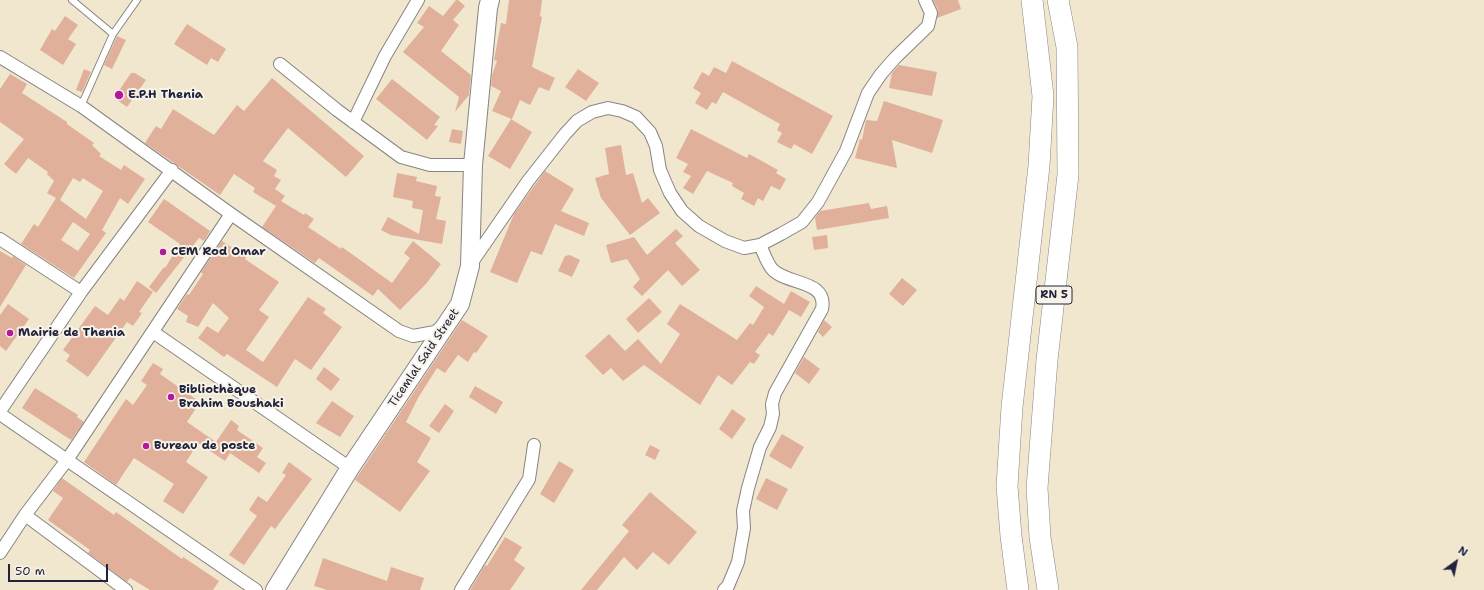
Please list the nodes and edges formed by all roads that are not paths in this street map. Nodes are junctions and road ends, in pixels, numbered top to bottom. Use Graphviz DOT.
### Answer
graph roads {
  1 [pos="72,0"];
  2 [pos="137,0"];
  3 [pos="418,0"];
  4 [pos="925,0"];
  5 [pos="1032,0"];
  6 [pos="1058,0"];
  7 [pos="487,3"];
  8 [pos="113,34"];
  9 [pos="0,57"];
  10 [pos="280,64"];
  11 [pos="81,106"];
  12 [pos="353,122"];
  13 [pos="473,165"];
  14 [pos="172,170"];
  15 [pos="231,214"];
  16 [pos="0,239"];
  17 [pos="760,245"];
  18 [pos="470,266"];
  19 [pos="81,292"];
  20 [pos="448,322"];
  21 [pos="153,332"];
  22 [pos="0,411"];
  23 [pos="0,414"];
  24 [pos="534,445"];
  25 [pos="67,460"];
  26 [pos="350,468"];
  27 [pos="25,515"];
  28 [pos="0,553"];
  29 [pos="126,590"];
  30 [pos="256,590"];
  31 [pos="275,590"];
  32 [pos="461,590"];
  33 [pos="724,590"];
  34 [pos="1018,590"];
  35 [pos="1048,590"];
  1 -- 8 [label="lane"];
  2 -- 8 [label="lane"];
  3 -- 12 [label="street"];
  4 -- 17 [label="street"];
  5 -- 34 [label="highway, RN 5"];
  6 -- 35 [label="highway, RN 5"];
  7 -- 13 [label="main road, Ticemlal Said Street"];
  8 -- 11 [label="lane"];
  9 -- 11 [label="street"];
  10 -- 12 [label="street"];
  11 -- 14 [label="street"];
  12 -- 13 [label="street"];
  13 -- 18 [label="main road, Ticemlal Said Street"];
  14 -- 15 [label="street"];
  14 -- 19 [label="street"];
  15 -- 20 [label="street"];
  15 -- 21 [label="street"];
  16 -- 19 [label="street"];
  17 -- 18 [label="street"];
  17 -- 33 [label="street"];
  18 -- 20 [label="main road, Ticemlal Said Street"];
  19 -- 22 [label="street"];
  20 -- 26 [label="main road, Ticemlal Said Street"];
  21 -- 25 [label="street"];
  21 -- 26 [label="street"];
  23 -- 25 [label="street"];
  24 -- 32 [label="street"];
  25 -- 27 [label="street"];
  25 -- 30 [label="street"];
  26 -- 31 [label="main road, Ticemlal Said Street"];
  27 -- 28 [label="street"];
  27 -- 29 [label="street"];
}
